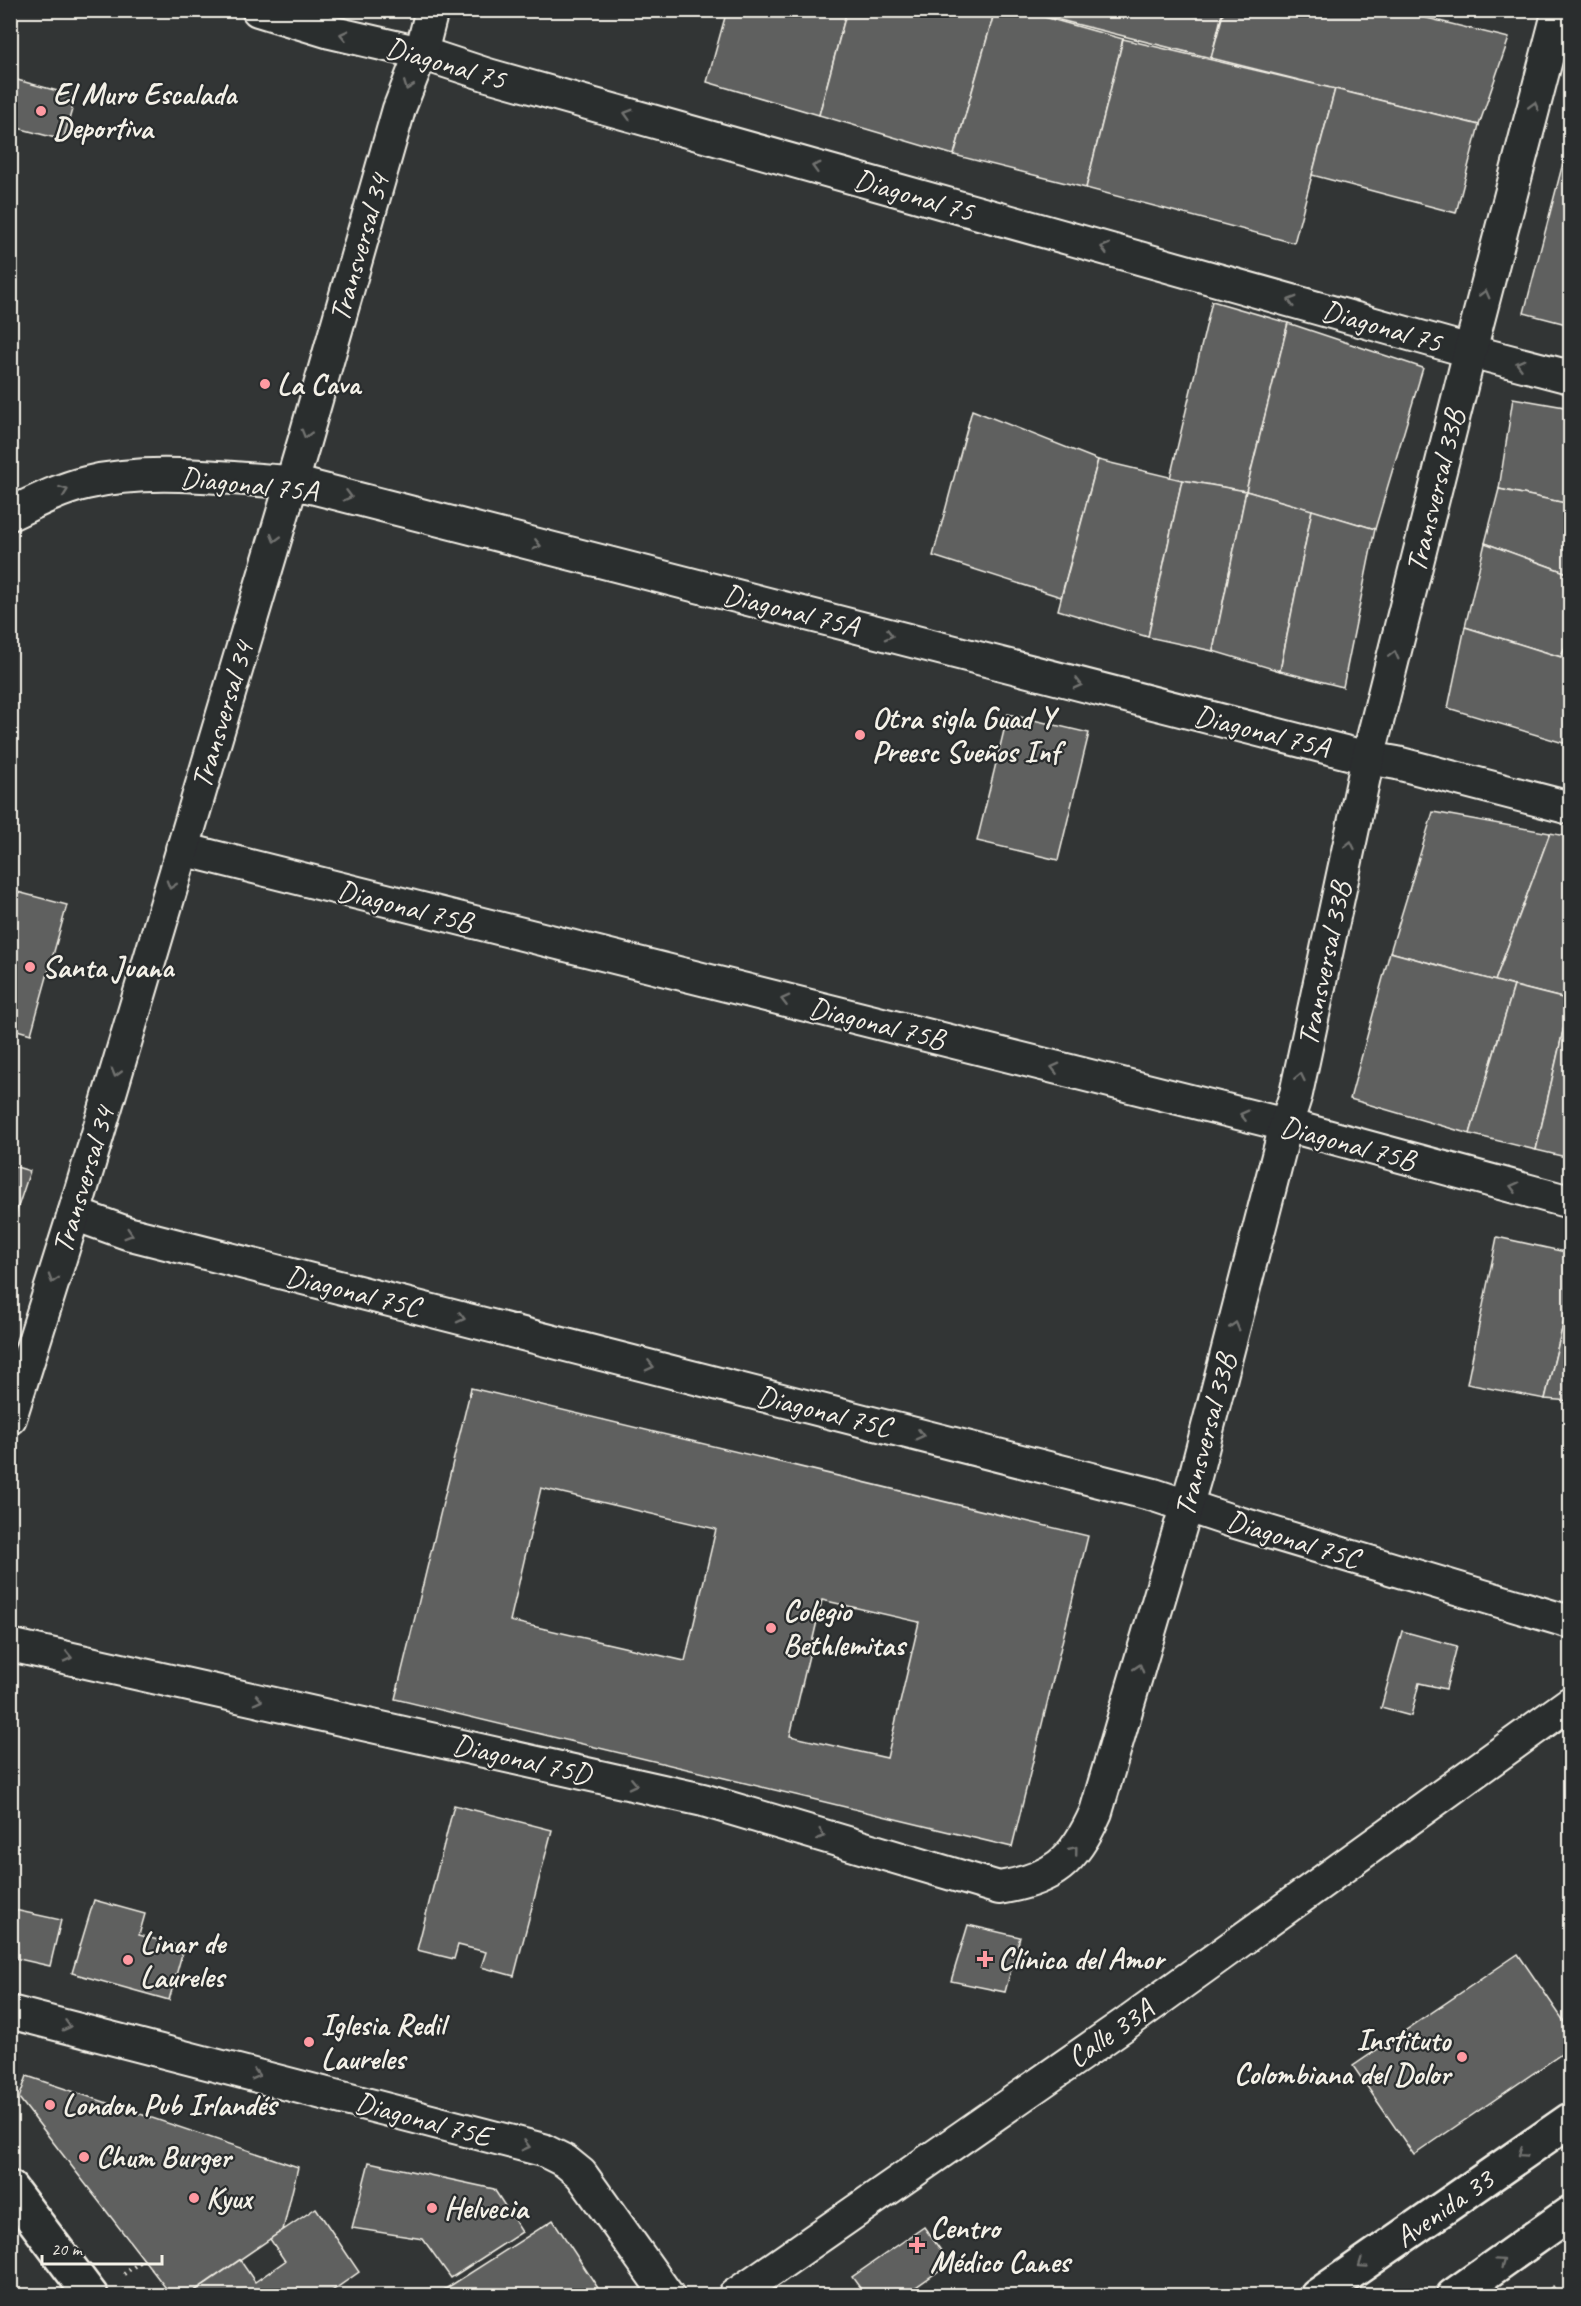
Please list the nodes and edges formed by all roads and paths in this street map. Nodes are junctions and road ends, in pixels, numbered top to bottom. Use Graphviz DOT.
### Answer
graph roads {
  1 [pos="258,10"];
  2 [pos="432,10"];
  3 [pos="1556,14"];
  4 [pos="421,53"];
  5 [pos="1470,351"];
  6 [pos="1570,377"];
  7 [pos="292,482"];
  8 [pos="10,514"];
  9 [pos="1368,758"];
  10 [pos="1570,808"];
  11 [pos="182,849"];
  12 [pos="1286,1125"];
  13 [pos="1570,1202"];
  14 [pos="75,1214"];
  15 [pos="10,1418"];
  16 [pos="1186,1504"];
  17 [pos="1570,1622"];
  18 [pos="10,1645"];
  19 [pos="1570,1703"];
  20 [pos="1027,1883"];
  21 [pos="10,2012"];
  22 [pos="1570,2120"];
  23 [pos="10,2188"];
  24 [pos="1570,2213"];
  25 [pos="144,2259"];
  26 [pos="124,2274"];
  27 [pos="91,2295"];
  28 [pos="668,2295"];
  29 [pos="734,2295"];
  30 [pos="1317,2295"];
  31 [pos="1454,2295"];
  4 -- 1 [label="street, Diagonal 75, one-way"];
  2 -- 4 [label="street, Transversal 34"];
  5 -- 3 [label="street, Transversal 33B, one-way"];
  5 -- 4 [label="street, Diagonal 75, one-way"];
  4 -- 7 [label="street, Transversal 34, one-way"];
  6 -- 5 [label="street, Diagonal 75, one-way"];
  9 -- 5 [label="street, Transversal 33B, one-way"];
  8 -- 7 [label="street, Diagonal 75A, one-way"];
  7 -- 9 [label="street, Diagonal 75A, one-way"];
  7 -- 11 [label="street, Transversal 34, one-way"];
  9 -- 10 [label="street, Diagonal 75A"];
  12 -- 9 [label="street, Transversal 33B, one-way"];
  12 -- 11 [label="street, Diagonal 75B, one-way"];
  11 -- 14 [label="street, Transversal 34, one-way"];
  13 -- 12 [label="street, Diagonal 75B, one-way"];
  16 -- 12 [label="street, Transversal 33B, one-way"];
  14 -- 15 [label="street, Transversal 34, one-way"];
  14 -- 16 [label="street, Diagonal 75C, one-way"];
  16 -- 17 [label="street, Diagonal 75C"];
  20 -- 16 [label="street, Transversal 33B, one-way"];
  18 -- 20 [label="street, Diagonal 75D, one-way"];
  19 -- 29 [label="street, Calle 33A"];
  21 -- 28 [label="street, Diagonal 75E, one-way"];
  22 -- 30 [label="main road, Avenida 33, one-way"];
  23 -- 27 [label="main road"];
  31 -- 24 [label="main road, one-way"];
  25 -- 26 [label="path"];
}
